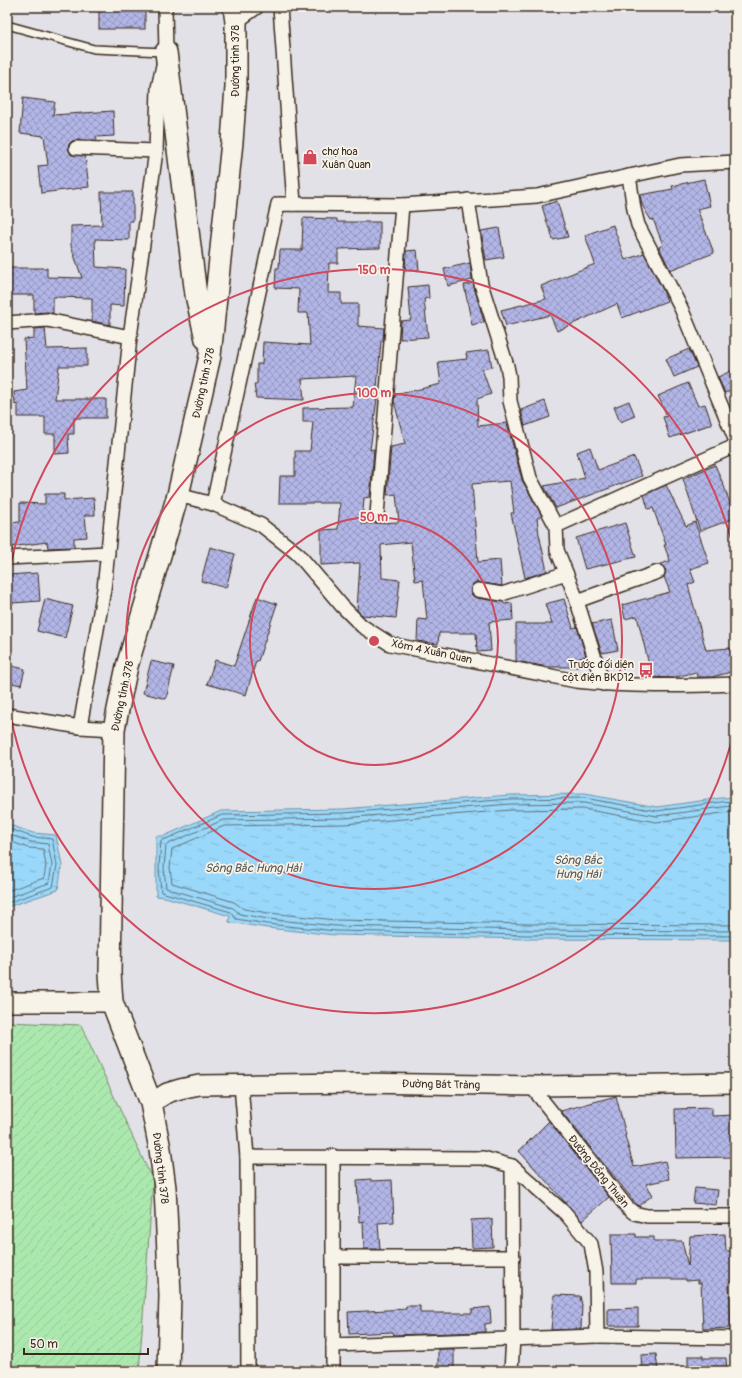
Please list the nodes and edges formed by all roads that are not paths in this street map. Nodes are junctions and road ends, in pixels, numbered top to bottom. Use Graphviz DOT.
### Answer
graph roads {
  1 [pos="165,7"];
  2 [pos="257,7"];
  3 [pos="280,7"];
  4 [pos="235,15"];
  5 [pos="7,25"];
  6 [pos="166,52"];
  7 [pos="76,148"];
  8 [pos="156,151"];
  9 [pos="735,162"];
  10 [pos="629,176"];
  11 [pos="468,200"];
  12 [pos="294,204"];
  13 [pos="402,205"];
  14 [pos="7,323"];
  15 [pos="130,337"];
  16 [pos="210,356"];
  17 [pos="735,440"];
  18 [pos="735,446"];
  19 [pos="178,495"];
  20 [pos="213,504"];
  21 [pos="377,515"];
  22 [pos="556,526"];
  23 [pos="108,553"];
  24 [pos="7,558"];
  25 [pos="658,572"];
  26 [pos="566,573"];
  27 [pos="478,590"];
  28 [pos="577,601"];
  29 [pos="603,684"];
  30 [pos="735,684"];
  31 [pos="7,715"];
  32 [pos="80,727"];
  33 [pos="114,739"];
  34 [pos="7,1002"];
  35 [pos="112,1002"];
  36 [pos="735,1083"];
  37 [pos="241,1085"];
  38 [pos="531,1086"];
  39 [pos="151,1103"];
  40 [pos="333,1156"];
  41 [pos="247,1157"];
  42 [pos="512,1166"];
  43 [pos="735,1216"];
  44 [pos="513,1257"];
  45 [pos="333,1258"];
  46 [pos="597,1336"];
  47 [pos="513,1338"];
  48 [pos="735,1338"];
  49 [pos="333,1345"];
  50 [pos="168,1371"];
  51 [pos="248,1371"];
  52 [pos="333,1371"];
  53 [pos="510,1371"];
  1 -- 6 [label="street"];
  2 -- 4 [label="street"];
  3 -- 12 [label="street"];
  4 -- 16 [label="main road, Đường tỉnh 378"];
  5 -- 6 [label="lane"];
  6 -- 8 [label="street"];
  6 -- 16 [label="main road"];
  7 -- 8 [label="street"];
  8 -- 15 [label="street"];
  9 -- 10 [label="street"];
  10 -- 11 [label="street"];
  10 -- 17 [label="street"];
  11 -- 13 [label="street"];
  11 -- 22 [label="street"];
  12 -- 13 [label="street"];
  12 -- 20 [label="street"];
  13 -- 21 [label="street"];
  14 -- 15 [label="street"];
  15 -- 23 [label="street"];
  16 -- 19 [label="main road, Đường tỉnh 378"];
  18 -- 22 [label="street"];
  19 -- 20 [label="street, Xóm 4 Xuân Quan"];
  19 -- 33 [label="main road, Đường tỉnh 378"];
  20 -- 29 [label="street, Xóm 4 Xuân Quan"];
  22 -- 26 [label="street"];
  23 -- 24 [label="street"];
  23 -- 32 [label="street"];
  25 -- 28 [label="street"];
  26 -- 27 [label="street"];
  26 -- 28 [label="street"];
  28 -- 29 [label="street"];
  29 -- 30 [label="street, Xóm 4 Xuân Quan"];
  31 -- 32 [label="street"];
  32 -- 33 [label="street"];
  33 -- 35 [label="main road, Đường tỉnh 378"];
  34 -- 35 [label="street"];
  35 -- 39 [label="main road, Đường tỉnh 378"];
  36 -- 38 [label="street, Đường Bát Tràng"];
  37 -- 38 [label="street, Đường Bát Tràng"];
  37 -- 39 [label="street, Đường Bát Tràng"];
  37 -- 41 [label="street"];
  38 -- 43 [label="street, Đường Đồng Thuận"];
  39 -- 50 [label="main road, Đường tỉnh 378"];
  40 -- 41 [label="street"];
  40 -- 42 [label="street"];
  40 -- 45 [label="street"];
  41 -- 51 [label="street"];
  42 -- 44 [label="street"];
  42 -- 46 [label="street"];
  44 -- 45 [label="street"];
  44 -- 47 [label="street"];
  45 -- 49 [label="street"];
  46 -- 47 [label="street"];
  46 -- 48 [label="street"];
  47 -- 49 [label="street"];
  47 -- 53 [label="street"];
  49 -- 52 [label="street"];
}
